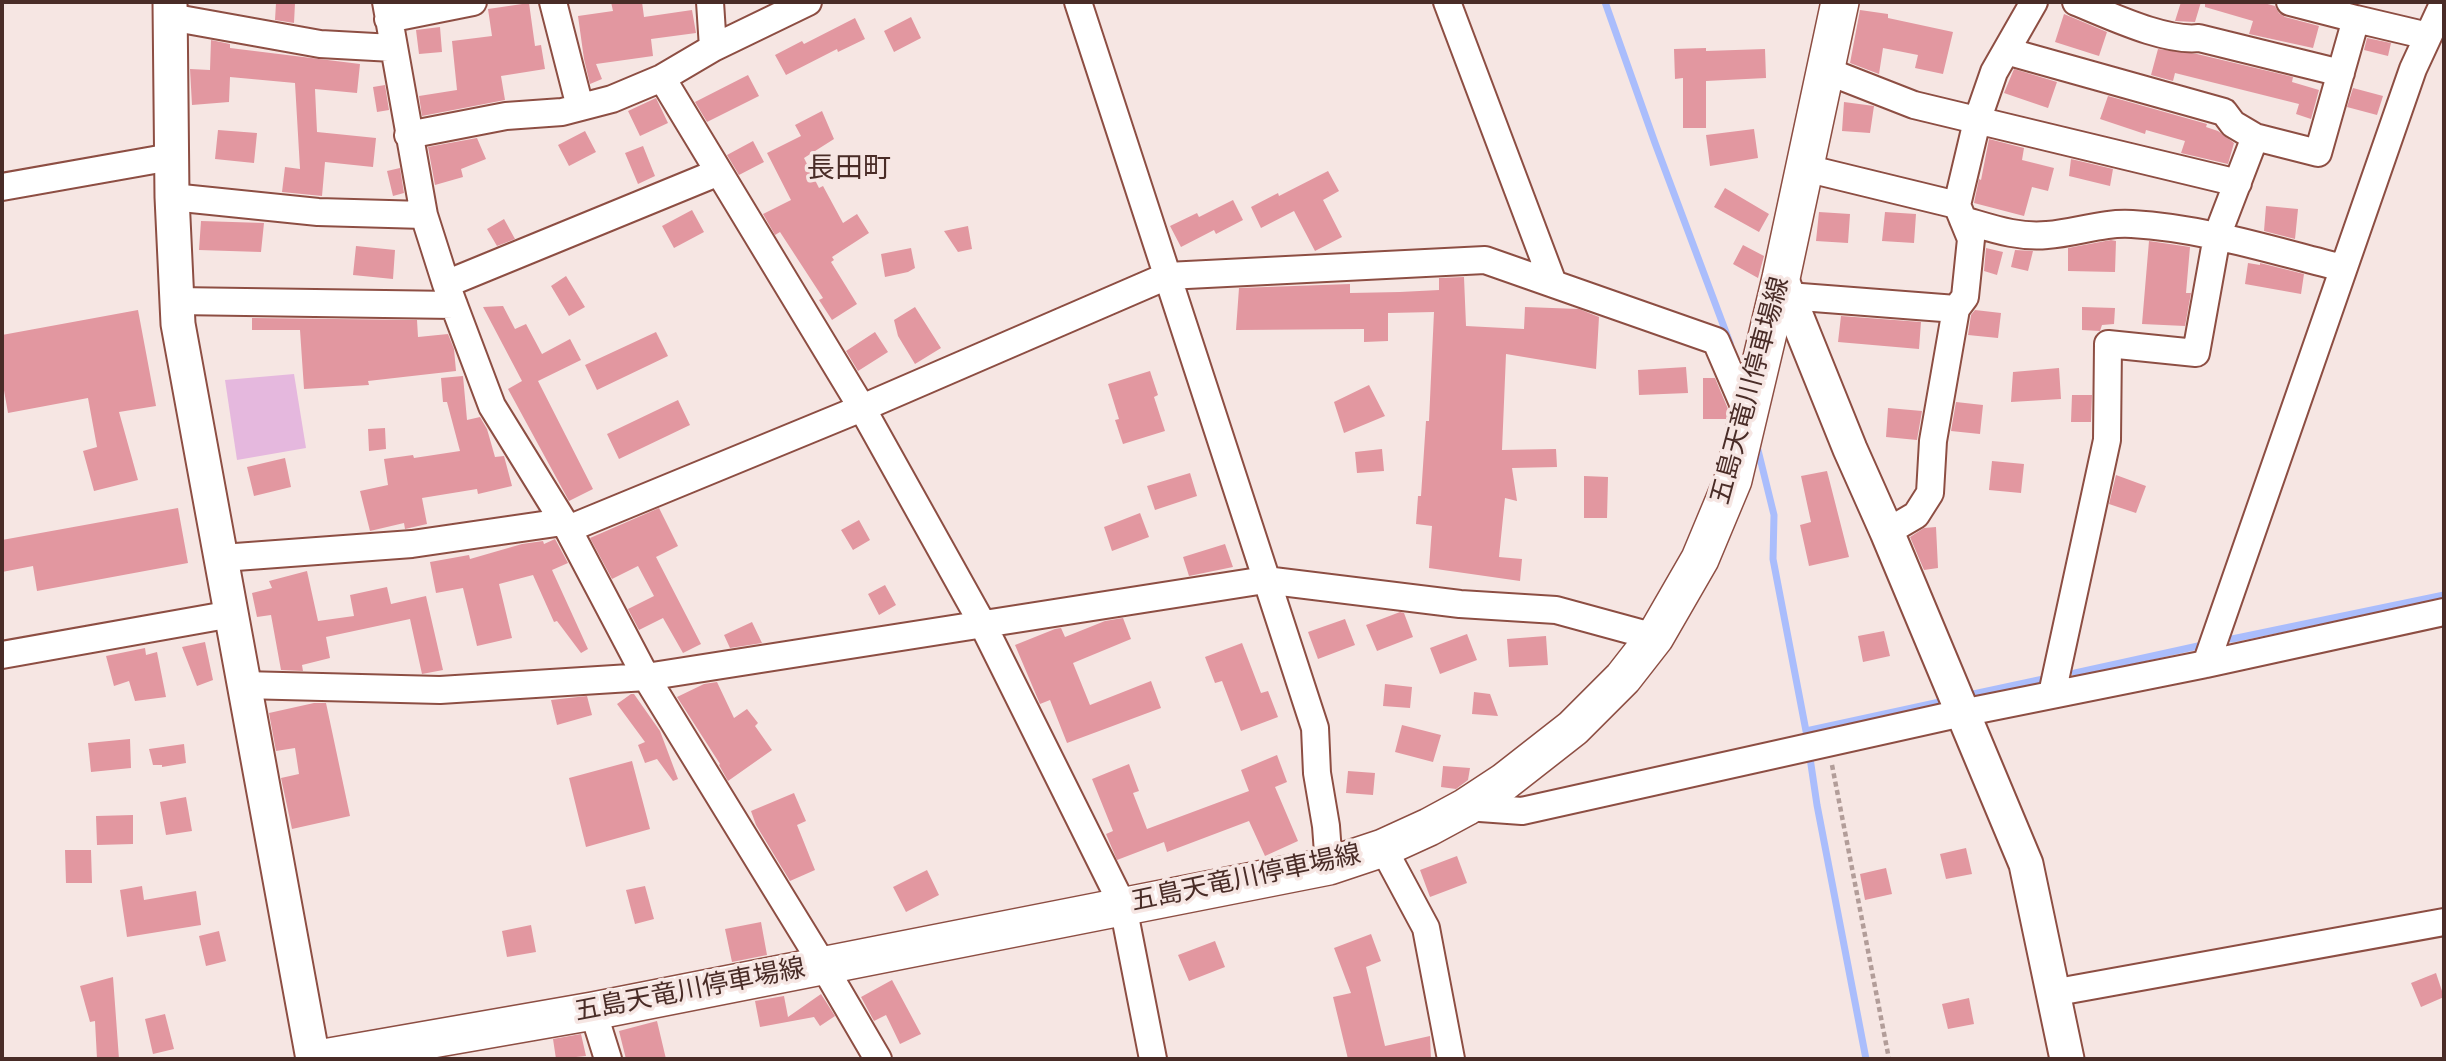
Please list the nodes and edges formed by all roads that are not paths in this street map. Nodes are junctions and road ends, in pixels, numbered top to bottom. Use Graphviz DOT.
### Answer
graph roads {
  1 [pos="473,2"];
  2 [pos="553,2"];
  3 [pos="710,2"];
  4 [pos="808,2"];
  5 [pos="1078,2"];
  6 [pos="1447,2"];
  7 [pos="1840,2"];
  8 [pos="2034,2"];
  9 [pos="2076,2"];
  10 [pos="2290,2"];
  11 [pos="2444,2"];
  12 [pos="170,9"];
  13 [pos="387,10"];
  14 [pos="2356,19"];
  15 [pos="2428,36"];
  16 [pos="393,48"];
  17 [pos="713,48"];
  18 [pos="2006,51"];
  19 [pos="1827,71"];
  20 [pos="2341,73"];
  21 [pos="662,78"];
  22 [pos="580,107"];
  23 [pos="1977,121"];
  24 [pos="408,135"];
  25 [pos="2255,137"];
  26 [pos="171,157"];
  27 [pos="1805,168"];
  28 [pos="719,172"];
  29 [pos="2238,183"];
  30 [pos="2,187"];
  31 [pos="172,197"];
  32 [pos="1960,213"];
  33 [pos="424,215"];
  34 [pos="2217,236"];
  35 [pos="2343,268"];
  36 [pos="1167,276"];
  37 [pos="1553,283"];
  38 [pos="1784,287"];
  39 [pos="450,295"];
  40 [pos="176,302"];
  41 [pos="1956,309"];
  42 [pos="1750,407"];
  43 [pos="862,408"];
  44 [pos="566,526"];
  45 [pos="1887,532"];
  46 [pos="222,558"];
  47 [pos="1265,580"];
  48 [pos="2444,612"];
  49 [pos="232,614"];
  50 [pos="982,623"];
  51 [pos="1655,637"];
  52 [pos="2,655"];
  53 [pos="2206,664"];
  54 [pos="646,677"];
  55 [pos="243,685"];
  56 [pos="2052,695"];
  57 [pos="1958,703"];
  58 [pos="1466,807"];
  59 [pos="1383,848"];
  60 [pos="1329,866"];
  61 [pos="1124,906"];
  62 [pos="2444,922"];
  63 [pos="823,965"];
  64 [pos="2052,993"];
  65 [pos="593,1010"];
  66 [pos="331,1058"];
  67 [pos="608,1059"];
  68 [pos="878,1059"];
  69 [pos="1153,1059"];
  70 [pos="1451,1059"];
  71 [pos="2067,1059"];
  1 -- 13 [label="street"];
  2 -- 22 [label="street"];
  3 -- 17 [label="street"];
  4 -- 17 [label="street"];
  5 -- 36 [label="street"];
  6 -- 37 [label="street"];
  7 -- 19 [label="main road, 五島天竜川停車場線"];
  8 -- 18 [label="street"];
  9 -- 20 [label="street"];
  10 -- 14 [label="street"];
  11 -- 15 [label="street"];
  12 -- 16 [label="street"];
  12 -- 26 [label="street"];
  13 -- 16 [label="street"];
  14 -- 15 [label="street"];
  14 -- 20 [label="street"];
  15 -- 35 [label="street"];
  16 -- 24 [label="street"];
  17 -- 21 [label="street"];
  18 -- 23 [label="street"];
  18 -- 25 [label="street"];
  19 -- 23 [label="street"];
  19 -- 27 [label="main road, 五島天竜川停車場線"];
  20 -- 25 [label="street"];
  21 -- 22 [label="street"];
  21 -- 28 [label="street"];
  22 -- 24 [label="street"];
  23 -- 29 [label="street"];
  23 -- 32 [label="street"];
  24 -- 33 [label="street"];
  25 -- 29 [label="street"];
  26 -- 30 [label="street"];
  26 -- 31 [label="street"];
  27 -- 32 [label="street"];
  27 -- 38 [label="main road, 五島天竜川停車場線"];
  28 -- 39 [label="street"];
  28 -- 43 [label="street"];
  29 -- 34 [label="street"];
  31 -- 33 [label="street"];
  31 -- 40 [label="street"];
  32 -- 34 [label="street"];
  32 -- 41 [label="street"];
  33 -- 39 [label="street"];
  34 -- 35 [label="street"];
  34 -- 56 [label="street"];
  35 -- 53 [label="street"];
  36 -- 37 [label="street"];
  36 -- 43 [label="street"];
  36 -- 47 [label="street"];
  37 -- 42 [label="street"];
  38 -- 41 [label="street"];
  38 -- 42 [label="main road, 五島天竜川停車場線"];
  38 -- 45 [label="street"];
  39 -- 40 [label="street"];
  39 -- 44 [label="street"];
  40 -- 46 [label="street"];
  41 -- 45 [label="street"];
  42 -- 51 [label="main road, 五島天竜川停車場線"];
  43 -- 44 [label="street"];
  43 -- 50 [label="street"];
  44 -- 46 [label="street"];
  44 -- 54 [label="street"];
  45 -- 57 [label="street"];
  46 -- 49 [label="street"];
  47 -- 50 [label="street"];
  47 -- 51 [label="street"];
  47 -- 60 [label="street"];
  48 -- 53 [label="street"];
  49 -- 52 [label="street"];
  49 -- 55 [label="street"];
  50 -- 54 [label="street"];
  50 -- 61 [label="street"];
  51 -- 58 [label="main road, 五島天竜川停車場線"];
  53 -- 56 [label="street"];
  54 -- 55 [label="street"];
  54 -- 63 [label="street"];
  55 -- 66 [label="street"];
  56 -- 57 [label="street"];
  57 -- 58 [label="street"];
  57 -- 64 [label="street"];
  58 -- 59 [label="main road, 五島天竜川停車場線"];
  59 -- 60 [label="main road, 五島天竜川停車場線"];
  59 -- 70 [label="street"];
  60 -- 61 [label="main road, 五島天竜川停車場線"];
  61 -- 63 [label="main road, 五島天竜川停車場線"];
  61 -- 69 [label="street"];
  62 -- 64 [label="street"];
  63 -- 65 [label="main road, 五島天竜川停車場線"];
  63 -- 68 [label="street"];
  64 -- 71 [label="street"];
  65 -- 66 [label="main road, 五島天竜川停車場線"];
  65 -- 67 [label="street"];
}
